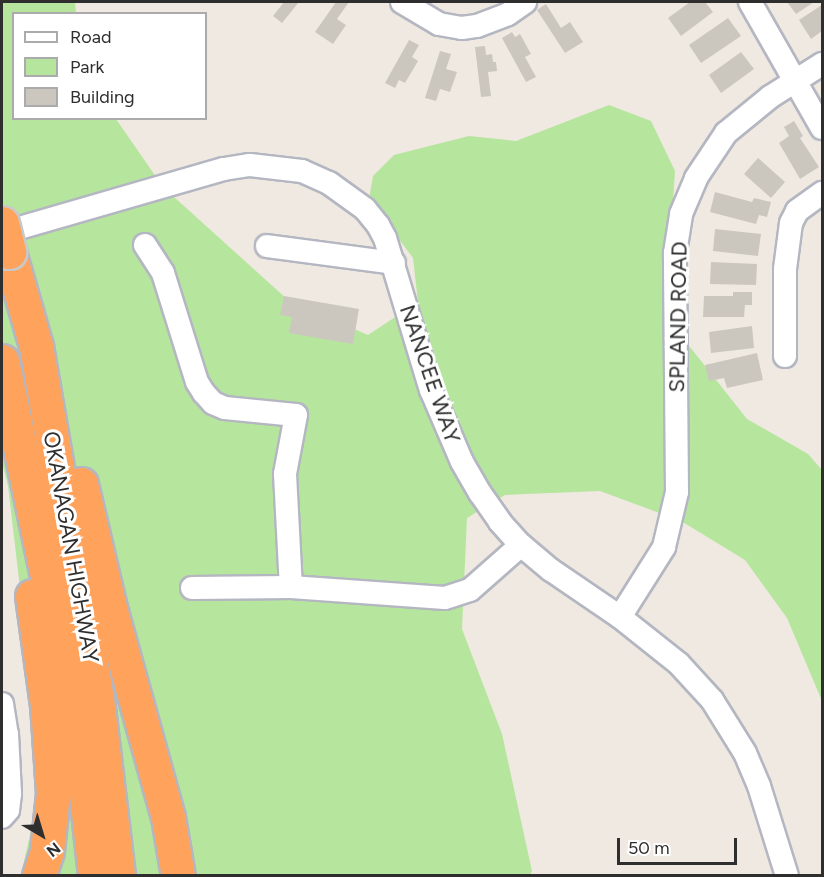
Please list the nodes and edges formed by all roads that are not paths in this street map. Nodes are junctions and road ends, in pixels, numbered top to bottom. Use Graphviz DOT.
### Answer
graph roads {
  1 [pos="402,2"];
  2 [pos="525,2"];
  3 [pos="750,2"];
  4 [pos="822,64"];
  5 [pos="797,79"];
  6 [pos="822,128"];
  7 [pos="822,193"];
  8 [pos="4,236"];
  9 [pos="145,245"];
  10 [pos="267,246"];
  11 [pos="394,263"];
  12 [pos="36,346"];
  13 [pos="785,356"];
  14 [pos="2,361"];
  15 [pos="29,495"];
  16 [pos="522,545"];
  17 [pos="291,587"];
  18 [pos="192,588"];
  19 [pos="620,617"];
  20 [pos="2,704"];
  21 [pos="2,817"];
  22 [pos="39,876"];
  23 [pos="95,876"];
  24 [pos="118,876"];
  25 [pos="178,876"];
  26 [pos="787,876"];
  1 -- 2 [label="street"];
  3 -- 5 [label="street"];
  4 -- 5 [label="street, SPLAND ROAD"];
  5 -- 6 [label="street"];
  5 -- 19 [label="street, SPLAND ROAD"];
  7 -- 13 [label="street"];
  8 -- 11 [label="street, NANCEE WAY"];
  8 -- 12 [label="highway, OKANAGAN HIGHWAY"];
  9 -- 17 [label="street"];
  10 -- 11 [label="street"];
  11 -- 16 [label="street, NANCEE WAY"];
  12 -- 24 [label="highway, OKANAGAN HIGHWAY"];
  12 -- 25 [label="highway"];
  14 -- 15 [label="highway, OKANAGAN HIGHWAY"];
  15 -- 22 [label="highway"];
  15 -- 23 [label="highway, OKANAGAN HIGHWAY"];
  16 -- 17 [label="street"];
  16 -- 19 [label="street, NANCEE WAY"];
  17 -- 18 [label="street"];
  19 -- 26 [label="street, NANCEE WAY"];
  20 -- 21 [label="street"];
}
